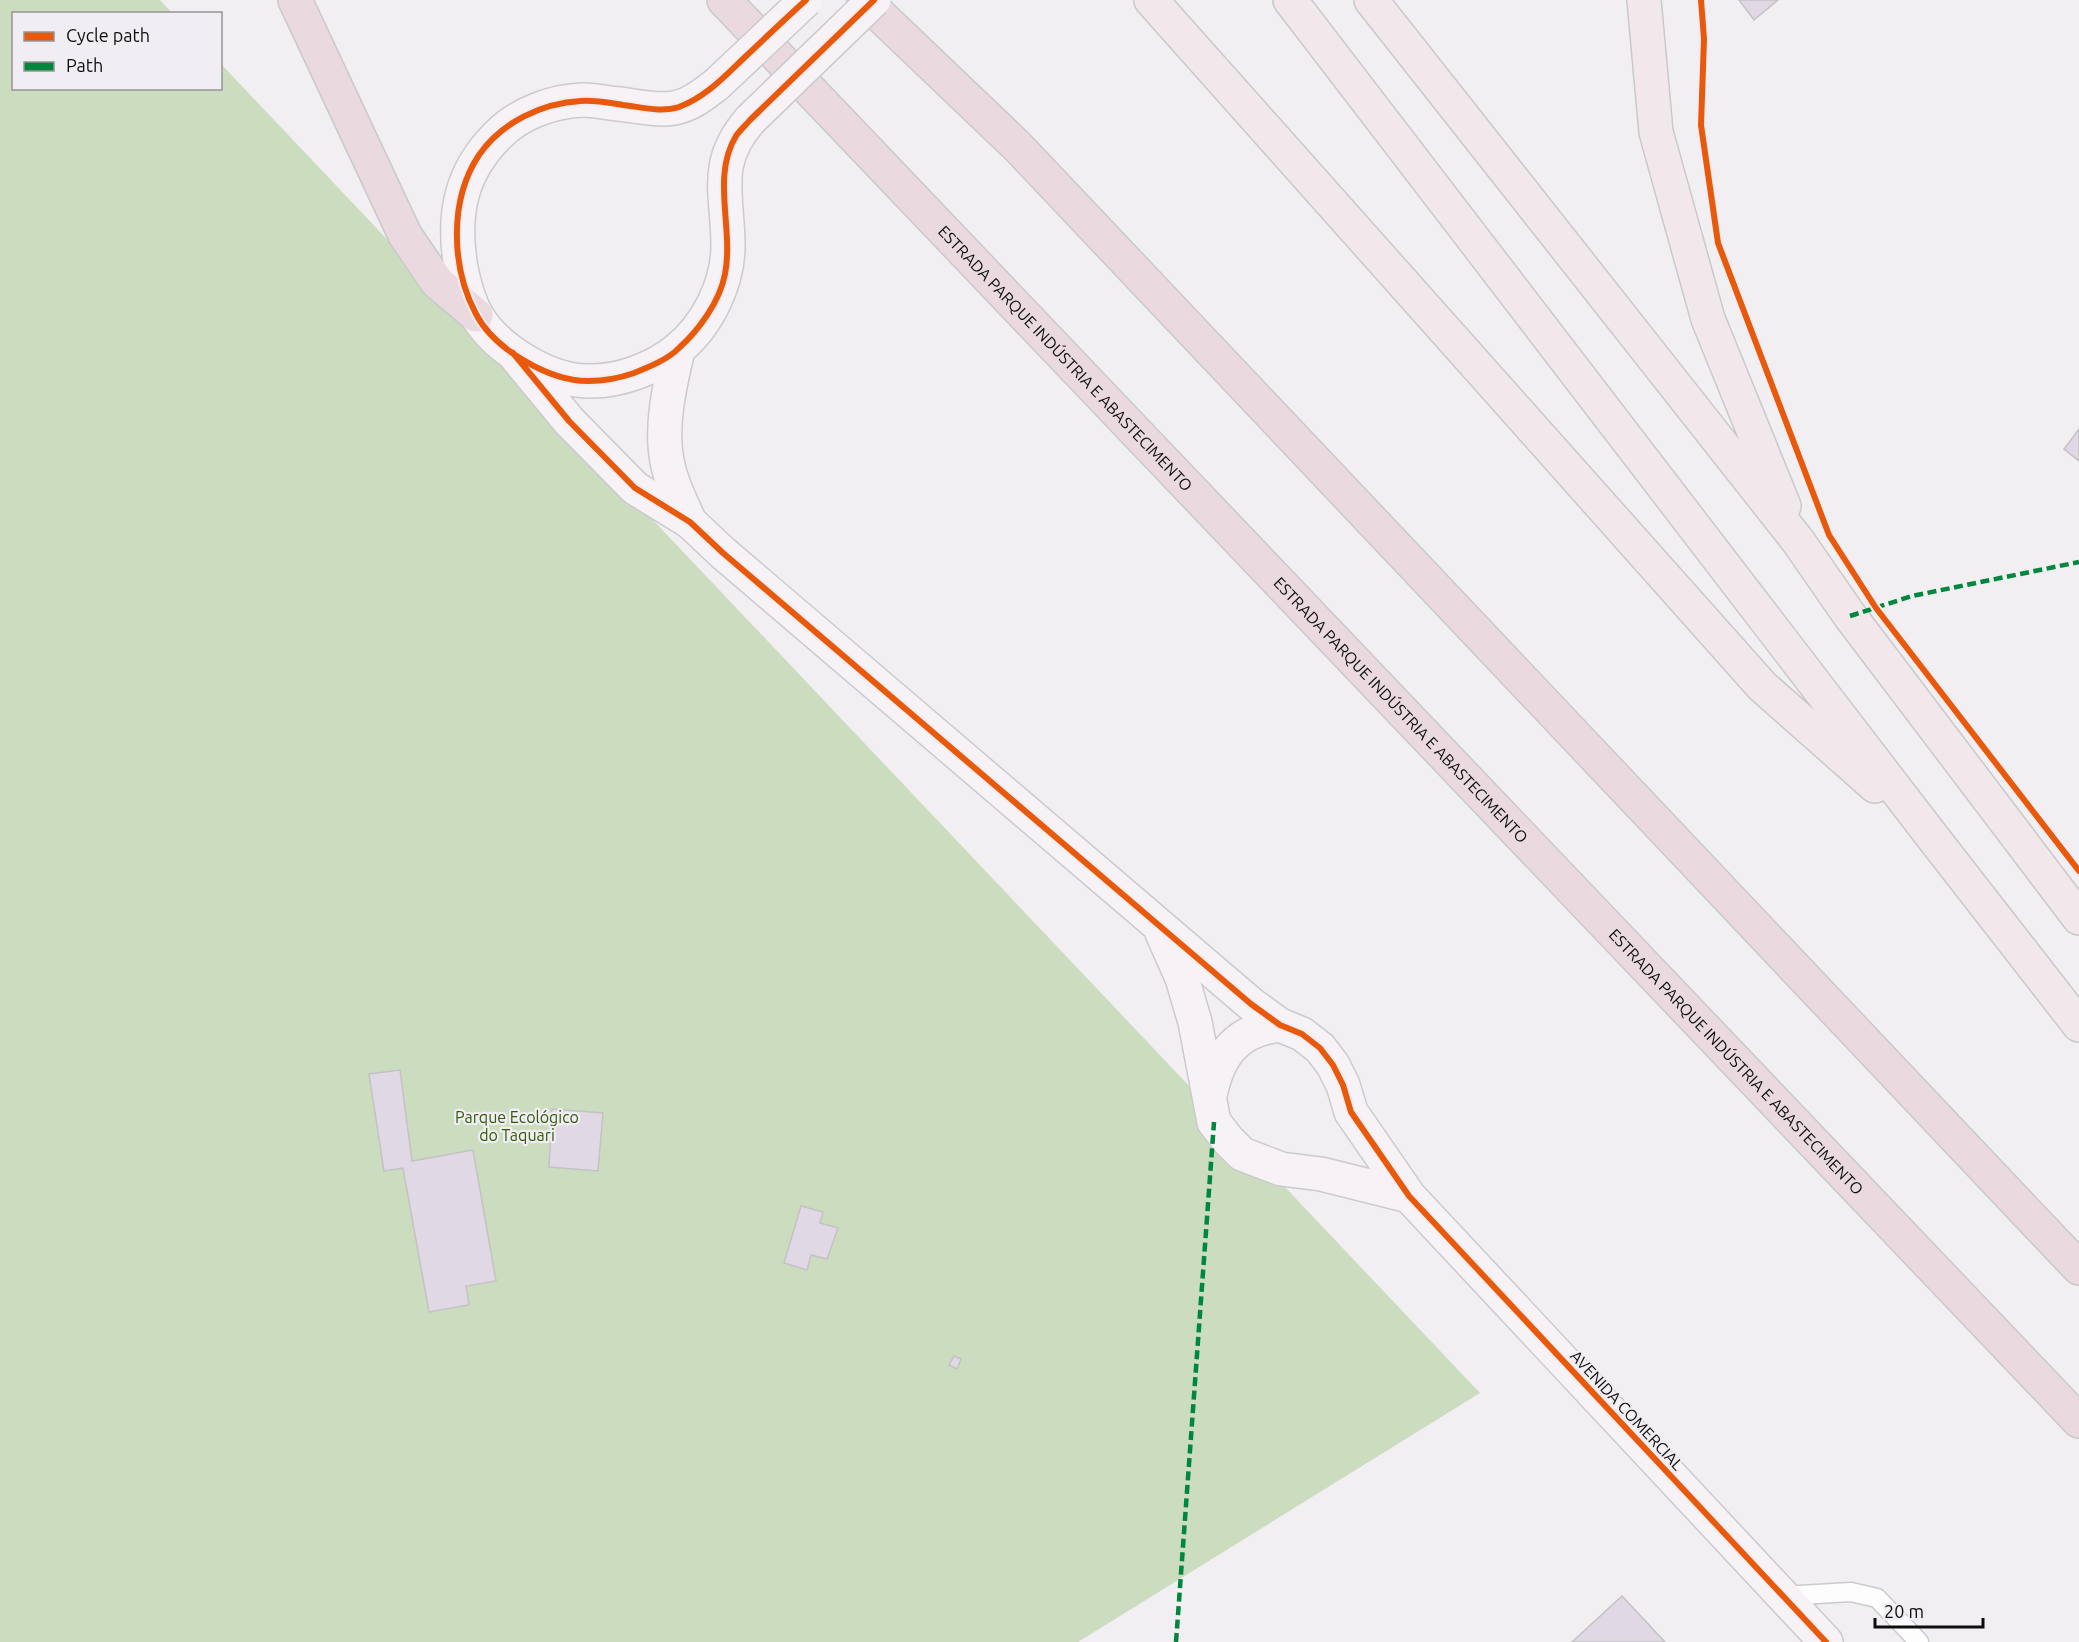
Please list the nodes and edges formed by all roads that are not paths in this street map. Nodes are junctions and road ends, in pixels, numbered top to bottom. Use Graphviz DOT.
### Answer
graph roads {
  1 [pos="295,0"];
  2 [pos="724,0"];
  3 [pos="806,0"];
  4 [pos="864,0"];
  5 [pos="874,0"];
  6 [pos="1151,0"];
  7 [pos="1290,0"];
  8 [pos="1371,0"];
  9 [pos="1644,0"];
  10 [pos="476,315"];
  11 [pos="678,350"];
  12 [pos="513,353"];
  13 [pos="690,522"];
  14 [pos="1798,541"];
  15 [pos="1930,835"];
  16 [pos="2079,918"];
  17 [pos="1158,925"];
  18 [pos="1280,1025"];
  19 [pos="2079,1025"];
  20 [pos="1209,1100"];
  21 [pos="1408,1196"];
  22 [pos="2079,1268"];
  23 [pos="2079,1421"];
  24 [pos="1783,1596"];
  25 [pos="1826,1642"];
  26 [pos="1919,1642"];
  1 -- 10 [label="highway"];
  2 -- 23 [label="highway, ESTRADA PARQUE INDÚSTRIA E ABASTECIMENTO"];
  3 -- 10 [label="street, bridge"];
  4 -- 22 [label="highway"];
  5 -- 11 [label="street, bridge"];
  6 -- 15 [label="main road"];
  7 -- 15 [label="main road"];
  8 -- 14 [label="main road"];
  9 -- 14 [label="main road"];
  10 -- 12 [label="street"];
  11 -- 12 [label="street"];
  11 -- 13 [label="street"];
  12 -- 13 [label="street"];
  13 -- 17 [label="street, AVENIDA COMERCIAL"];
  14 -- 16 [label="main road"];
  15 -- 19 [label="main road"];
  17 -- 18 [label="street, AVENIDA COMERCIAL"];
  17 -- 20 [label="street"];
  18 -- 20 [label="street"];
  18 -- 21 [label="street, AVENIDA COMERCIAL"];
  20 -- 21 [label="street"];
  21 -- 24 [label="street, AVENIDA COMERCIAL"];
  24 -- 25 [label="street, AVENIDA COMERCIAL"];
  24 -- 26 [label="lane"];
}
